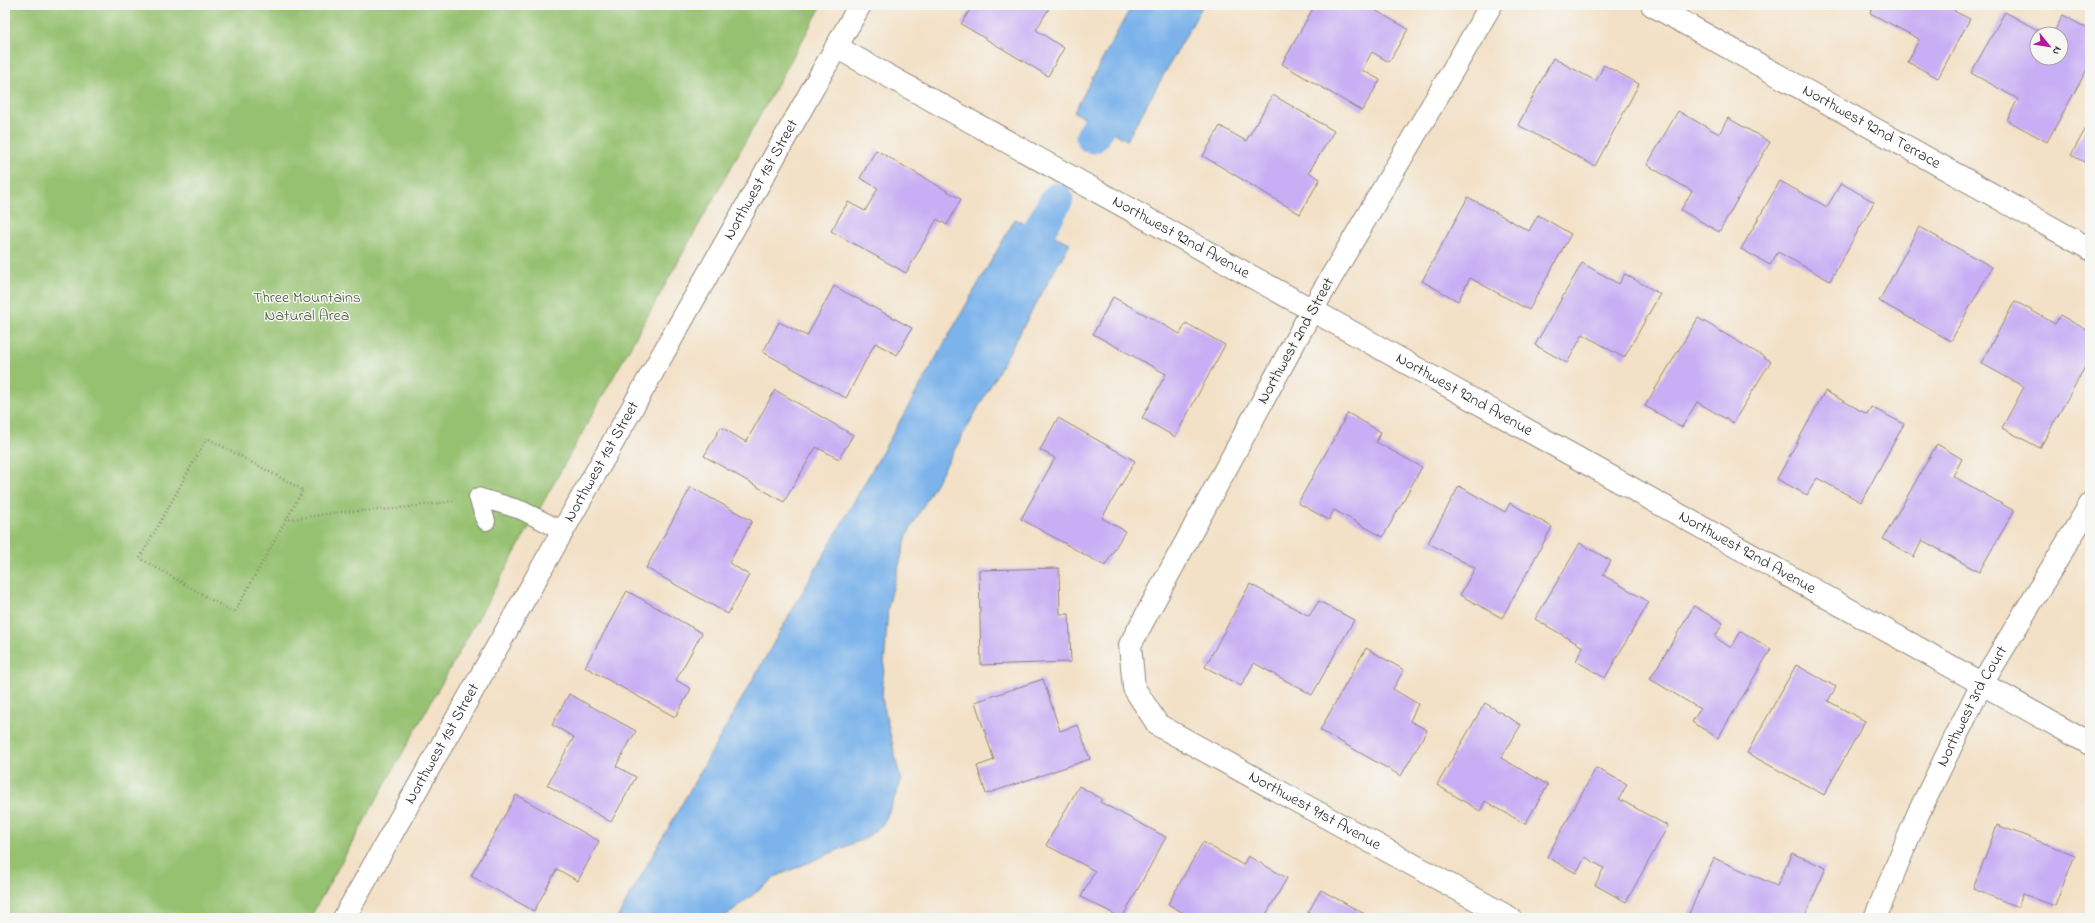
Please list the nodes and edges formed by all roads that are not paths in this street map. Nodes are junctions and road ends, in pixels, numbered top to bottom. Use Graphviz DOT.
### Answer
graph roads {
  1 [pos="860,5"];
  2 [pos="1491,5"];
  3 [pos="1652,5"];
  4 [pos="836,47"];
  5 [pos="2090,249"];
  6 [pos="1312,310"];
  7 [pos="2090,505"];
  8 [pos="486,521"];
  9 [pos="563,532"];
  10 [pos="1981,685"];
  11 [pos="1134,688"];
  12 [pos="2090,744"];
  13 [pos="344,918"];
  14 [pos="1510,918"];
  15 [pos="1875,918"];
  1 -- 4 [label="street, Northwest 1st Street"];
  2 -- 6 [label="street, Northwest 2nd Street"];
  3 -- 5 [label="street, Northwest 92nd Terrace"];
  4 -- 6 [label="street, Northwest 92nd Avenue"];
  4 -- 9 [label="street, Northwest 1st Street"];
  6 -- 10 [label="street, Northwest 92nd Avenue"];
  6 -- 11 [label="street, Northwest 2nd Street"];
  7 -- 10 [label="street, Northwest 3rd Court"];
  8 -- 9 [label="lane"];
  9 -- 13 [label="street, Northwest 1st Street"];
  10 -- 12 [label="street, Northwest 92nd Avenue"];
  10 -- 15 [label="street, Northwest 3rd Court"];
  11 -- 14 [label="street, Northwest 91st Avenue"];
}
